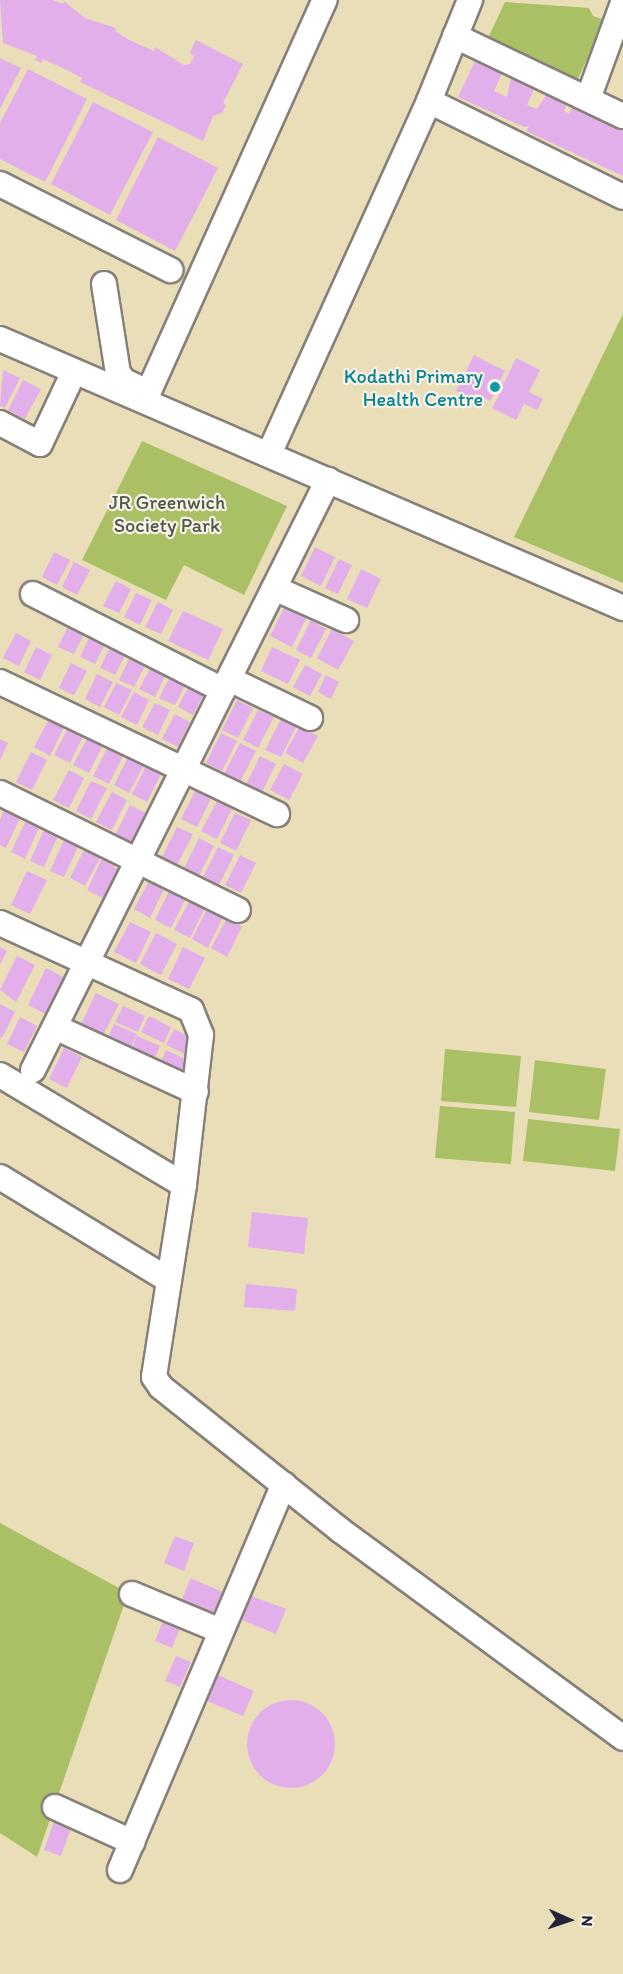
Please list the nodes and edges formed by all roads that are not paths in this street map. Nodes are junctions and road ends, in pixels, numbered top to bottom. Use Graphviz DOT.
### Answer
graph roads {
  1 [pos="325,0"];
  2 [pos="470,0"];
  3 [pos="623,3"];
  4 [pos="455,36"];
  5 [pos="588,99"];
  6 [pos="429,101"];
  7 [pos="623,116"];
  8 [pos="0,184"];
  9 [pos="623,197"];
  10 [pos="170,270"];
  11 [pos="104,284"];
  12 [pos="0,339"];
  13 [pos="73,374"];
  14 [pos="148,393"];
  15 [pos="0,423"];
  16 [pos="271,449"];
  17 [pos="328,480"];
  18 [pos="274,588"];
  19 [pos="33,594"];
  20 [pos="623,608"];
  21 [pos="346,620"];
  22 [pos="0,682"];
  23 [pos="226,684"];
  24 [pos="310,718"];
  25 [pos="183,769"];
  26 [pos="0,793"];
  27 [pos="277,814"];
  28 [pos="137,861"];
  29 [pos="238,910"];
  30 [pos="0,923"];
  31 [pos="86,964"];
  32 [pos="55,1027"];
  33 [pos="33,1070"];
  34 [pos="0,1075"];
  35 [pos="196,1092"];
  36 [pos="0,1177"];
  37 [pos="184,1185"];
  38 [pos="169,1280"];
  39 [pos="284,1484"];
  40 [pos="132,1594"];
  41 [pos="221,1631"];
  42 [pos="623,1738"];
  43 [pos="55,1807"];
  44 [pos="132,1842"];
  45 [pos="120,1870"];
  1 -- 14 [label="street"];
  2 -- 4 [label="street"];
  3 -- 5 [label="street"];
  4 -- 5 [label="street"];
  4 -- 6 [label="street"];
  5 -- 7 [label="street"];
  6 -- 9 [label="street"];
  6 -- 16 [label="street"];
  8 -- 10 [label="street"];
  11 -- 14 [label="street"];
  12 -- 13 [label="street"];
  13 -- 15 [label="street"];
  13 -- 16 [label="street"];
  14 -- 16 [label="street"];
  16 -- 17 [label="street"];
  17 -- 18 [label="street"];
  17 -- 20 [label="street"];
  18 -- 21 [label="street"];
  18 -- 23 [label="street"];
  19 -- 23 [label="street"];
  22 -- 25 [label="street"];
  23 -- 24 [label="street"];
  23 -- 25 [label="street"];
  25 -- 27 [label="street"];
  25 -- 28 [label="street"];
  26 -- 28 [label="street"];
  28 -- 29 [label="street"];
  28 -- 31 [label="street"];
  30 -- 31 [label="street"];
  31 -- 32 [label="street"];
  31 -- 35 [label="street"];
  32 -- 33 [label="street"];
  32 -- 35 [label="street"];
  34 -- 37 [label="street"];
  35 -- 37 [label="street"];
  36 -- 38 [label="street"];
  37 -- 38 [label="street"];
  38 -- 39 [label="street"];
  39 -- 41 [label="street"];
  39 -- 42 [label="street"];
  40 -- 41 [label="street"];
  41 -- 44 [label="street"];
  43 -- 44 [label="street"];
  44 -- 45 [label="street"];
}
